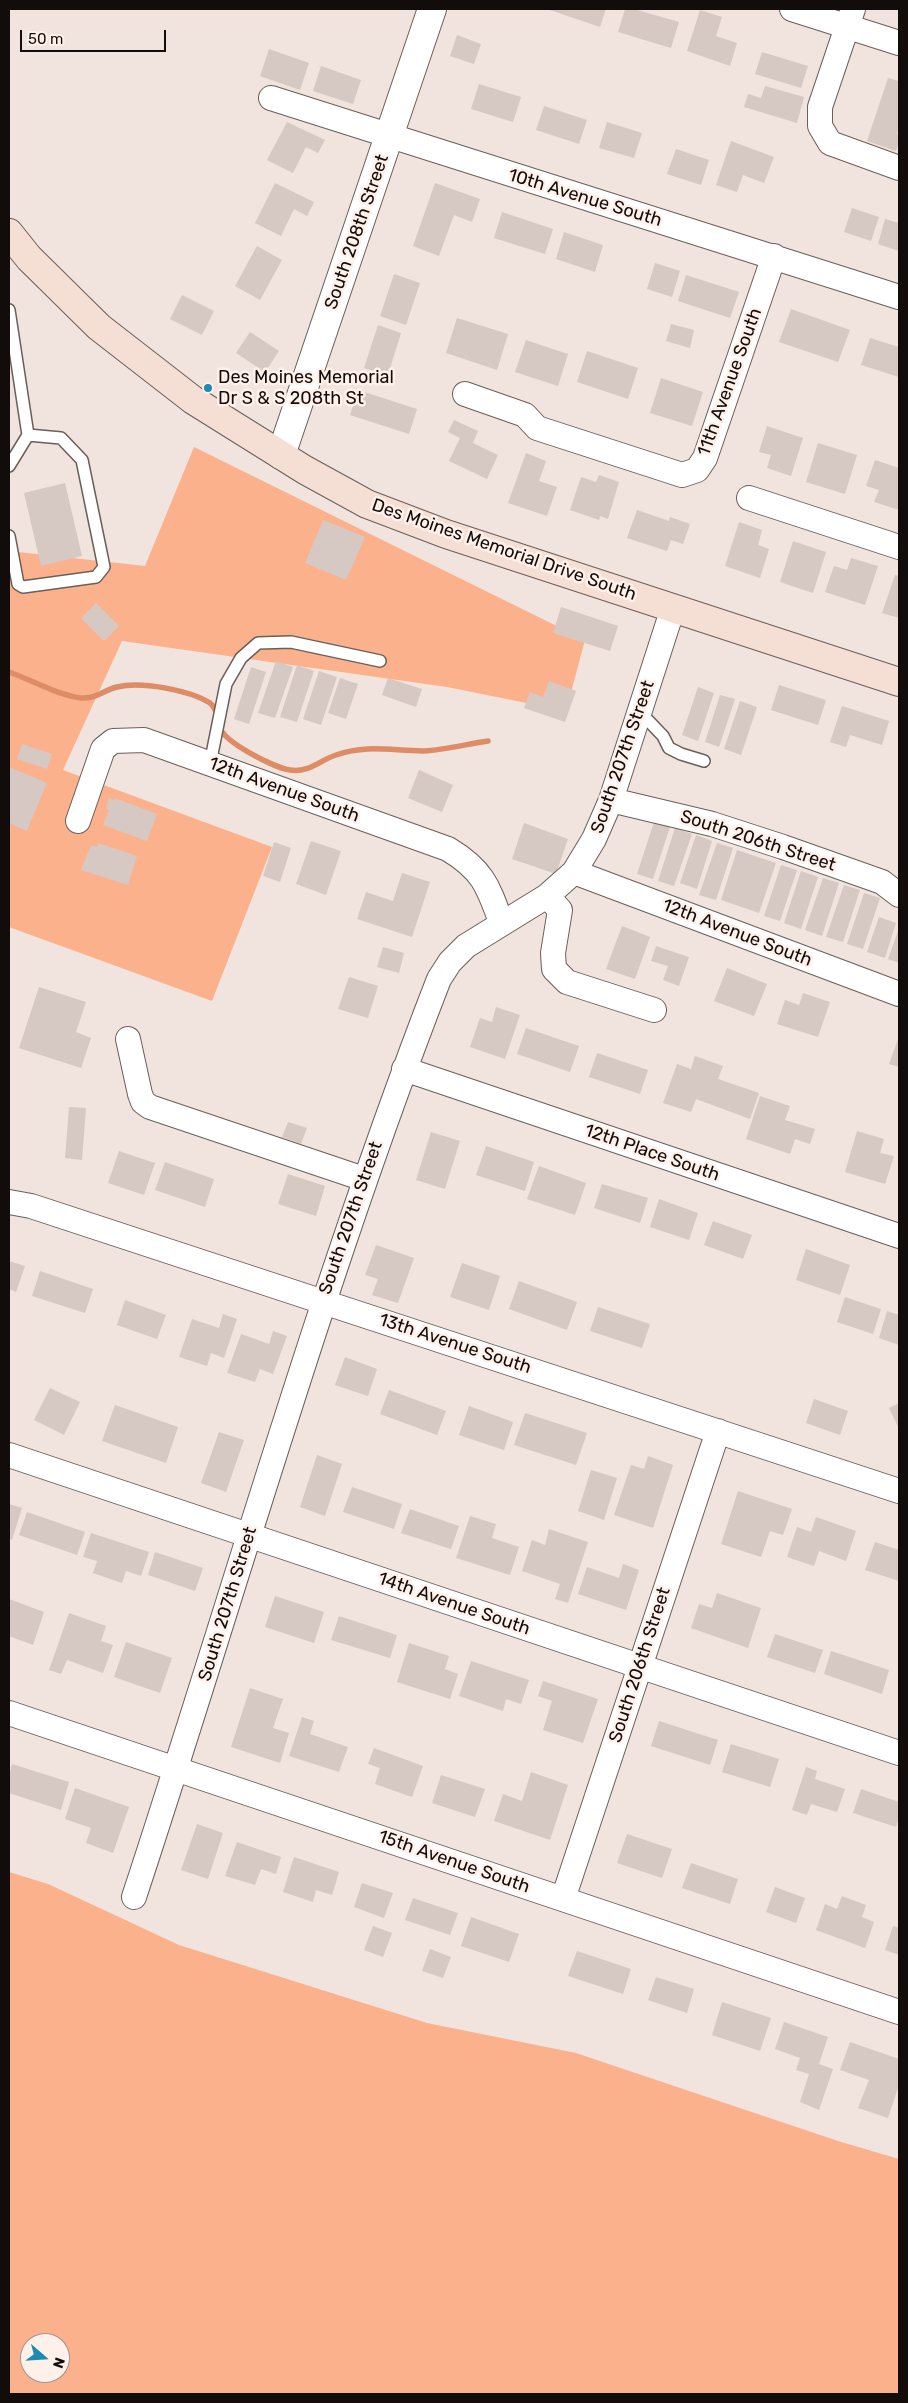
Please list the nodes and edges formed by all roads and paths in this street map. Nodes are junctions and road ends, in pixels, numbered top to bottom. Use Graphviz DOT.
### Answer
graph roads {
  1 [pos="432,9"];
  2 [pos="792,9"];
  3 [pos="850,17"];
  4 [pos="899,43"];
  5 [pos="271,98"];
  6 [pos="390,137"];
  7 [pos="899,168"];
  8 [pos="9,232"];
  9 [pos="774,256"];
  10 [pos="899,297"];
  11 [pos="9,310"];
  12 [pos="466,394"];
  13 [pos="28,435"];
  14 [pos="281,455"];
  15 [pos="9,466"];
  16 [pos="749,498"];
  17 [pos="9,536"];
  18 [pos="899,547"];
  19 [pos="674,608"];
  20 [pos="380,661"];
  21 [pos="899,682"];
  22 [pos="640,712"];
  23 [pos="704,761"];
  24 [pos="210,764"];
  25 [pos="611,800"];
  26 [pos="78,821"];
  27 [pos="574,872"];
  28 [pos="899,895"];
  29 [pos="547,896"];
  30 [pos="501,922"];
  31 [pos="899,994"];
  32 [pos="654,1010"];
  33 [pos="128,1039"];
  34 [pos="404,1069"];
  35 [pos="364,1178"];
  36 [pos="9,1202"];
  37 [pos="899,1236"];
  38 [pos="323,1301"];
  39 [pos="718,1430"];
  40 [pos="9,1455"];
  41 [pos="899,1491"];
  42 [pos="250,1535"];
  43 [pos="640,1667"];
  44 [pos="9,1713"];
  45 [pos="899,1753"];
  46 [pos="176,1769"];
  47 [pos="134,1897"];
  48 [pos="563,1899"];
  49 [pos="899,2012"];
  1 -- 6 [label="street, South 208th Street"];
  2 -- 3 [label="street"];
  3 -- 4 [label="street"];
  3 -- 7 [label="street"];
  5 -- 6 [label="street, 10th Avenue South"];
  6 -- 9 [label="street, 10th Avenue South"];
  6 -- 14 [label="street, South 208th Street"];
  8 -- 14 [label="main road, Des Moines Memorial Drive South"];
  9 -- 10 [label="street, 10th Avenue South"];
  9 -- 12 [label="street, 11th Avenue South"];
  11 -- 13 [label="lane"];
  13 -- 15 [label="lane"];
  13 -- 17 [label="lane"];
  14 -- 19 [label="main road, Des Moines Memorial Drive South"];
  16 -- 18 [label="street"];
  19 -- 21 [label="main road, Des Moines Memorial Drive South"];
  19 -- 22 [label="street, South 207th Street"];
  20 -- 24 [label="lane"];
  22 -- 23 [label="lane"];
  22 -- 25 [label="street, South 207th Street"];
  24 -- 26 [label="street, 12th Avenue South"];
  24 -- 30 [label="street, 12th Avenue South"];
  25 -- 27 [label="street, South 207th Street"];
  25 -- 28 [label="street, South 206th Street"];
  27 -- 29 [label="street, South 207th Street"];
  27 -- 31 [label="street, 12th Avenue South"];
  29 -- 30 [label="street, South 207th Street"];
  29 -- 32 [label="street"];
  30 -- 34 [label="street, South 207th Street"];
  33 -- 35 [label="street"];
  34 -- 35 [label="street, South 207th Street"];
  34 -- 37 [label="street, 12th Place South"];
  35 -- 38 [label="street, South 207th Street"];
  36 -- 38 [label="street, 13th Avenue South"];
  38 -- 39 [label="street, 13th Avenue South"];
  38 -- 42 [label="street, South 207th Street"];
  39 -- 41 [label="street, 13th Avenue South"];
  39 -- 43 [label="street, South 206th Street"];
  40 -- 42 [label="street, 14th Avenue South"];
  42 -- 43 [label="street, 14th Avenue South"];
  42 -- 46 [label="street, South 207th Street"];
  43 -- 45 [label="street, 14th Avenue South"];
  43 -- 48 [label="street, South 206th Street"];
  44 -- 46 [label="street, 15th Avenue South"];
  46 -- 47 [label="street, South 207th Street"];
  46 -- 48 [label="street, 15th Avenue South"];
  48 -- 49 [label="street, 15th Avenue South"];
}
